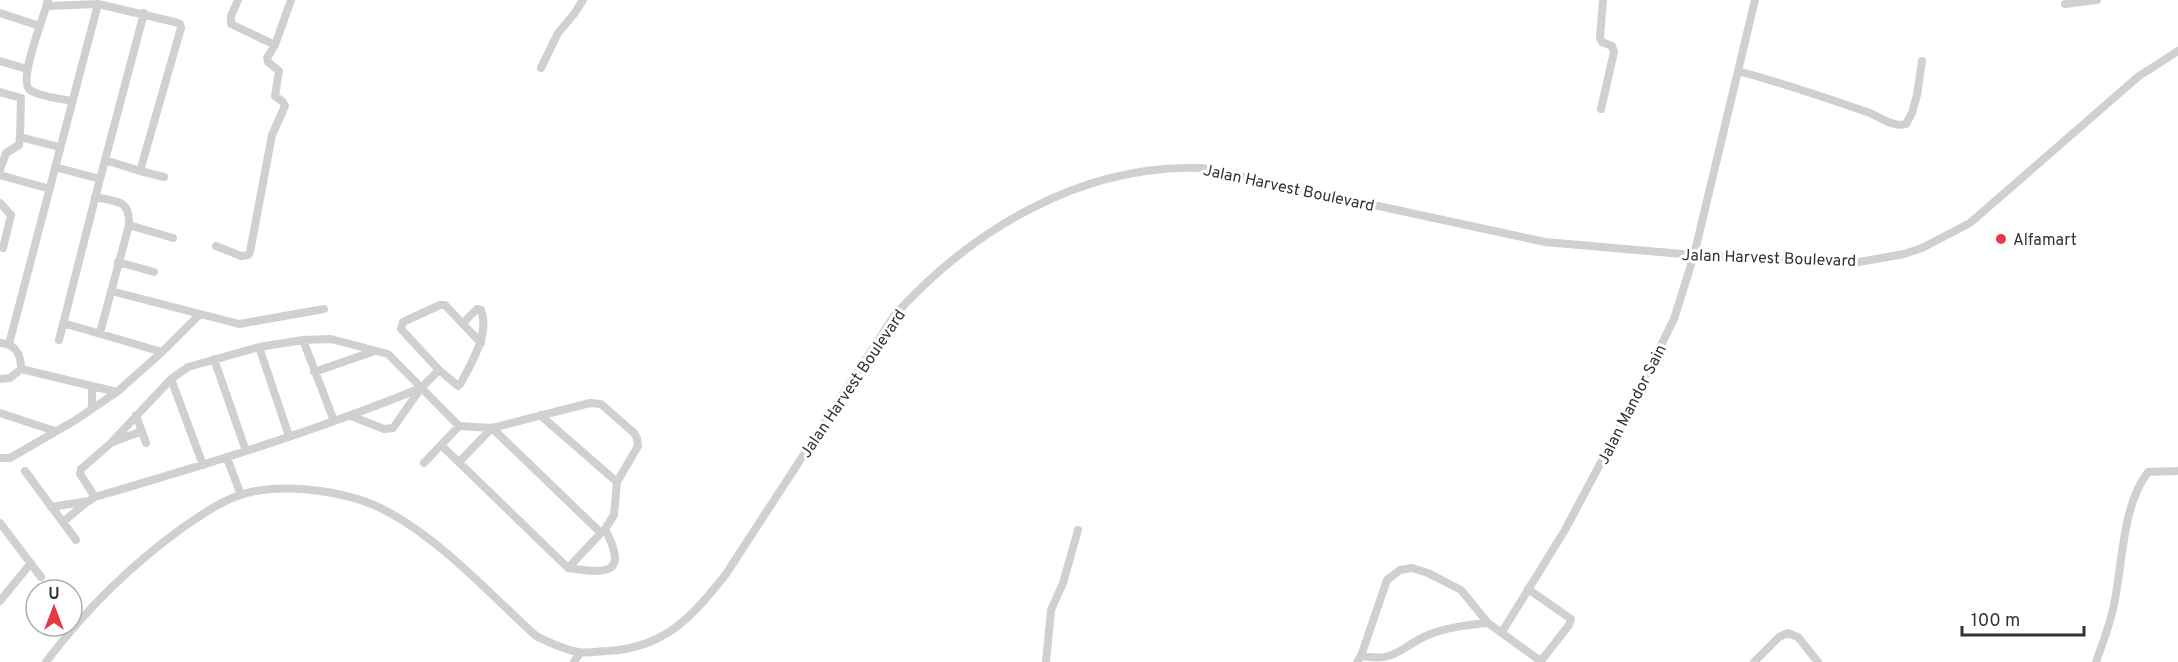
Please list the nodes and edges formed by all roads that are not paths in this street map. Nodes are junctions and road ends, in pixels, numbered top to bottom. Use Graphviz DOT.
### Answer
graph roads {
  1 [pos="238,0"];
  2 [pos="291,0"];
  3 [pos="583,0"];
  4 [pos="1603,0"];
  5 [pos="1755,0"];
  6 [pos="2097,0"];
  7 [pos="2071,2"];
  8 [pos="48,3"];
  9 [pos="98,4"];
  10 [pos="144,13"];
  11 [pos="0,14"];
  12 [pos="40,26"];
  13 [pos="274,45"];
  14 [pos="2178,51"];
  15 [pos="0,61"];
  16 [pos="1922,61"];
  17 [pos="541,68"];
  18 [pos="27,69"];
  19 [pos="1738,71"];
  20 [pos="0,93"];
  21 [pos="71,101"];
  22 [pos="1601,109"];
  23 [pos="20,137"];
  24 [pos="59,147"];
  25 [pos="105,160"];
  26 [pos="55,167"];
  27 [pos="0,170"];
  28 [pos="140,171"];
  29 [pos="0,175"];
  30 [pos="164,177"];
  31 [pos="100,179"];
  32 [pos="50,189"];
  33 [pos="95,197"];
  34 [pos="0,203"];
  35 [pos="129,225"];
  36 [pos="173,238"];
  37 [pos="216,246"];
  38 [pos="3,248"];
  39 [pos="1695,255"];
  40 [pos="118,262"];
  41 [pos="153,272"];
  42 [pos="111,291"];
  43 [pos="324,309"];
  44 [pos="199,315"];
  45 [pos="63,323"];
  46 [pos="463,323"];
  47 [pos="100,333"];
  48 [pos="59,340"];
  49 [pos="303,340"];
  50 [pos="4,343"];
  51 [pos="481,343"];
  52 [pos="259,347"];
  53 [pos="377,350"];
  54 [pos="162,352"];
  55 [pos="214,359"];
  56 [pos="21,369"];
  57 [pos="314,372"];
  58 [pos="434,375"];
  59 [pos="0,379"];
  60 [pos="171,379"];
  61 [pos="92,386"];
  62 [pos="421,388"];
  63 [pos="117,393"];
  64 [pos="92,409"];
  65 [pos="0,413"];
  66 [pos="136,415"];
  67 [pos="540,415"];
  68 [pos="351,416"];
  69 [pos="334,421"];
  70 [pos="459,426"];
  71 [pos="492,428"];
  72 [pos="55,431"];
  73 [pos="142,431"];
  74 [pos="289,436"];
  75 [pos="111,443"];
  76 [pos="146,443"];
  77 [pos="441,445"];
  78 [pos="246,451"];
  79 [pos="0,458"];
  80 [pos="227,458"];
  81 [pos="459,462"];
  82 [pos="424,463"];
  83 [pos="203,465"];
  84 [pos="25,471"];
  85 [pos="2178,471"];
  86 [pos="617,482"];
  87 [pos="241,495"];
  88 [pos="92,499"];
  89 [pos="51,507"];
  90 [pos="63,522"];
  91 [pos="0,523"];
  92 [pos="1078,530"];
  93 [pos="603,531"];
  94 [pos="76,540"];
  95 [pos="31,563"];
  96 [pos="568,568"];
  97 [pos="41,577"];
  98 [pos="1528,589"];
  99 [pos="1,597"];
  100 [pos="1488,623"];
  101 [pos="1502,632"];
  102 [pos="580,653"];
  103 [pos="1359,659"];
  104 [pos="46,662"];
  105 [pos="574,662"];
  106 [pos="1046,662"];
  107 [pos="1541,662"];
  108 [pos="1754,662"];
  109 [pos="1818,662"];
  110 [pos="2096,662"];
  1 -- 13 [label="street"];
  2 -- 13 [label="street"];
  3 -- 17 [label="street"];
  4 -- 22 [label="street"];
  5 -- 19 [label="street, Jalan Mandor Sain"];
  6 -- 7 [label="street"];
  8 -- 9 [label="street"];
  8 -- 12 [label="street"];
  9 -- 10 [label="street"];
  9 -- 21 [label="street"];
  10 -- 25 [label="street"];
  10 -- 28 [label="street"];
  11 -- 12 [label="street"];
  12 -- 18 [label="street"];
  13 -- 37 [label="street"];
  14 -- 39 [label="street, Jalan Harvest Boulevard"];
  15 -- 18 [label="street"];
  16 -- 19 [label="street"];
  18 -- 21 [label="street"];
  19 -- 39 [label="street, Jalan Mandor Sain"];
  20 -- 23 [label="street"];
  21 -- 24 [label="street"];
  23 -- 24 [label="street"];
  23 -- 27 [label="street"];
  24 -- 26 [label="street"];
  25 -- 28 [label="street"];
  25 -- 31 [label="street"];
  26 -- 31 [label="street"];
  26 -- 32 [label="street"];
  28 -- 30 [label="street"];
  29 -- 32 [label="street"];
  31 -- 33 [label="street"];
  32 -- 50 [label="street"];
  33 -- 35 [label="street"];
  33 -- 45 [label="street"];
  34 -- 38 [label="street"];
  35 -- 36 [label="street"];
  35 -- 40 [label="street"];
  39 -- 98 [label="street, Jalan Mandor Sain"];
  39 -- 102 [label="street, Jalan Harvest Boulevard"];
  40 -- 41 [label="street"];
  40 -- 42 [label="street"];
  42 -- 44 [label="street"];
  42 -- 47 [label="street"];
  43 -- 44 [label="street"];
  44 -- 54 [label="street"];
  45 -- 47 [label="street"];
  45 -- 48 [label="street"];
  46 -- 51 [label="street"];
  46 -- 51 [label="street"];
  46 -- 58 [label="street"];
  47 -- 54 [label="street"];
  49 -- 52 [label="street"];
  49 -- 53 [label="street"];
  49 -- 57 [label="street"];
  50 -- 56 [label="street"];
  51 -- 58 [label="street"];
  52 -- 55 [label="street"];
  52 -- 74 [label="street"];
  53 -- 57 [label="street"];
  53 -- 62 [label="street"];
  54 -- 63 [label="street"];
  55 -- 60 [label="street"];
  55 -- 78 [label="street"];
  56 -- 59 [label="street"];
  56 -- 61 [label="street"];
  57 -- 69 [label="street"];
  58 -- 62 [label="street"];
  60 -- 66 [label="street"];
  60 -- 83 [label="street"];
  61 -- 63 [label="street"];
  61 -- 64 [label="street"];
  62 -- 68 [label="street"];
  62 -- 68 [label="street"];
  62 -- 70 [label="street"];
  63 -- 64 [label="street"];
  64 -- 72 [label="street"];
  65 -- 72 [label="street"];
  66 -- 73 [label="street"];
  66 -- 75 [label="street"];
  67 -- 71 [label="street"];
  67 -- 86 [label="street"];
  67 -- 86 [label="street"];
  68 -- 69 [label="street"];
  69 -- 74 [label="street"];
  70 -- 71 [label="street"];
  70 -- 77 [label="street"];
  71 -- 81 [label="street"];
  71 -- 93 [label="street"];
  72 -- 79 [label="street"];
  73 -- 75 [label="street"];
  73 -- 76 [label="street"];
  74 -- 78 [label="street"];
  75 -- 88 [label="street"];
  77 -- 81 [label="street"];
  77 -- 82 [label="street"];
  78 -- 80 [label="street"];
  80 -- 83 [label="street"];
  80 -- 87 [label="street"];
  81 -- 96 [label="street"];
  83 -- 88 [label="street"];
  84 -- 89 [label="street"];
  85 -- 110 [label="street"];
  86 -- 93 [label="street"];
  87 -- 102 [label="street, Jalan Harvest Boulevard"];
  87 -- 104 [label="street, Jalan Harvest Boulevard"];
  88 -- 89 [label="street"];
  88 -- 90 [label="street"];
  89 -- 90 [label="street"];
  90 -- 94 [label="street"];
  91 -- 95 [label="street"];
  92 -- 106 [label="street"];
  93 -- 96 [label="street"];
  93 -- 96 [label="street"];
  95 -- 97 [label="street"];
  95 -- 99 [label="street"];
  98 -- 101 [label="street, Jalan Mandor Sain"];
  98 -- 107 [label="street"];
  100 -- 101 [label="street"];
  100 -- 103 [label="street"];
  100 -- 103 [label="street"];
  101 -- 107 [label="street"];
  102 -- 105 [label="street"];
  108 -- 109 [label="street"];
}
